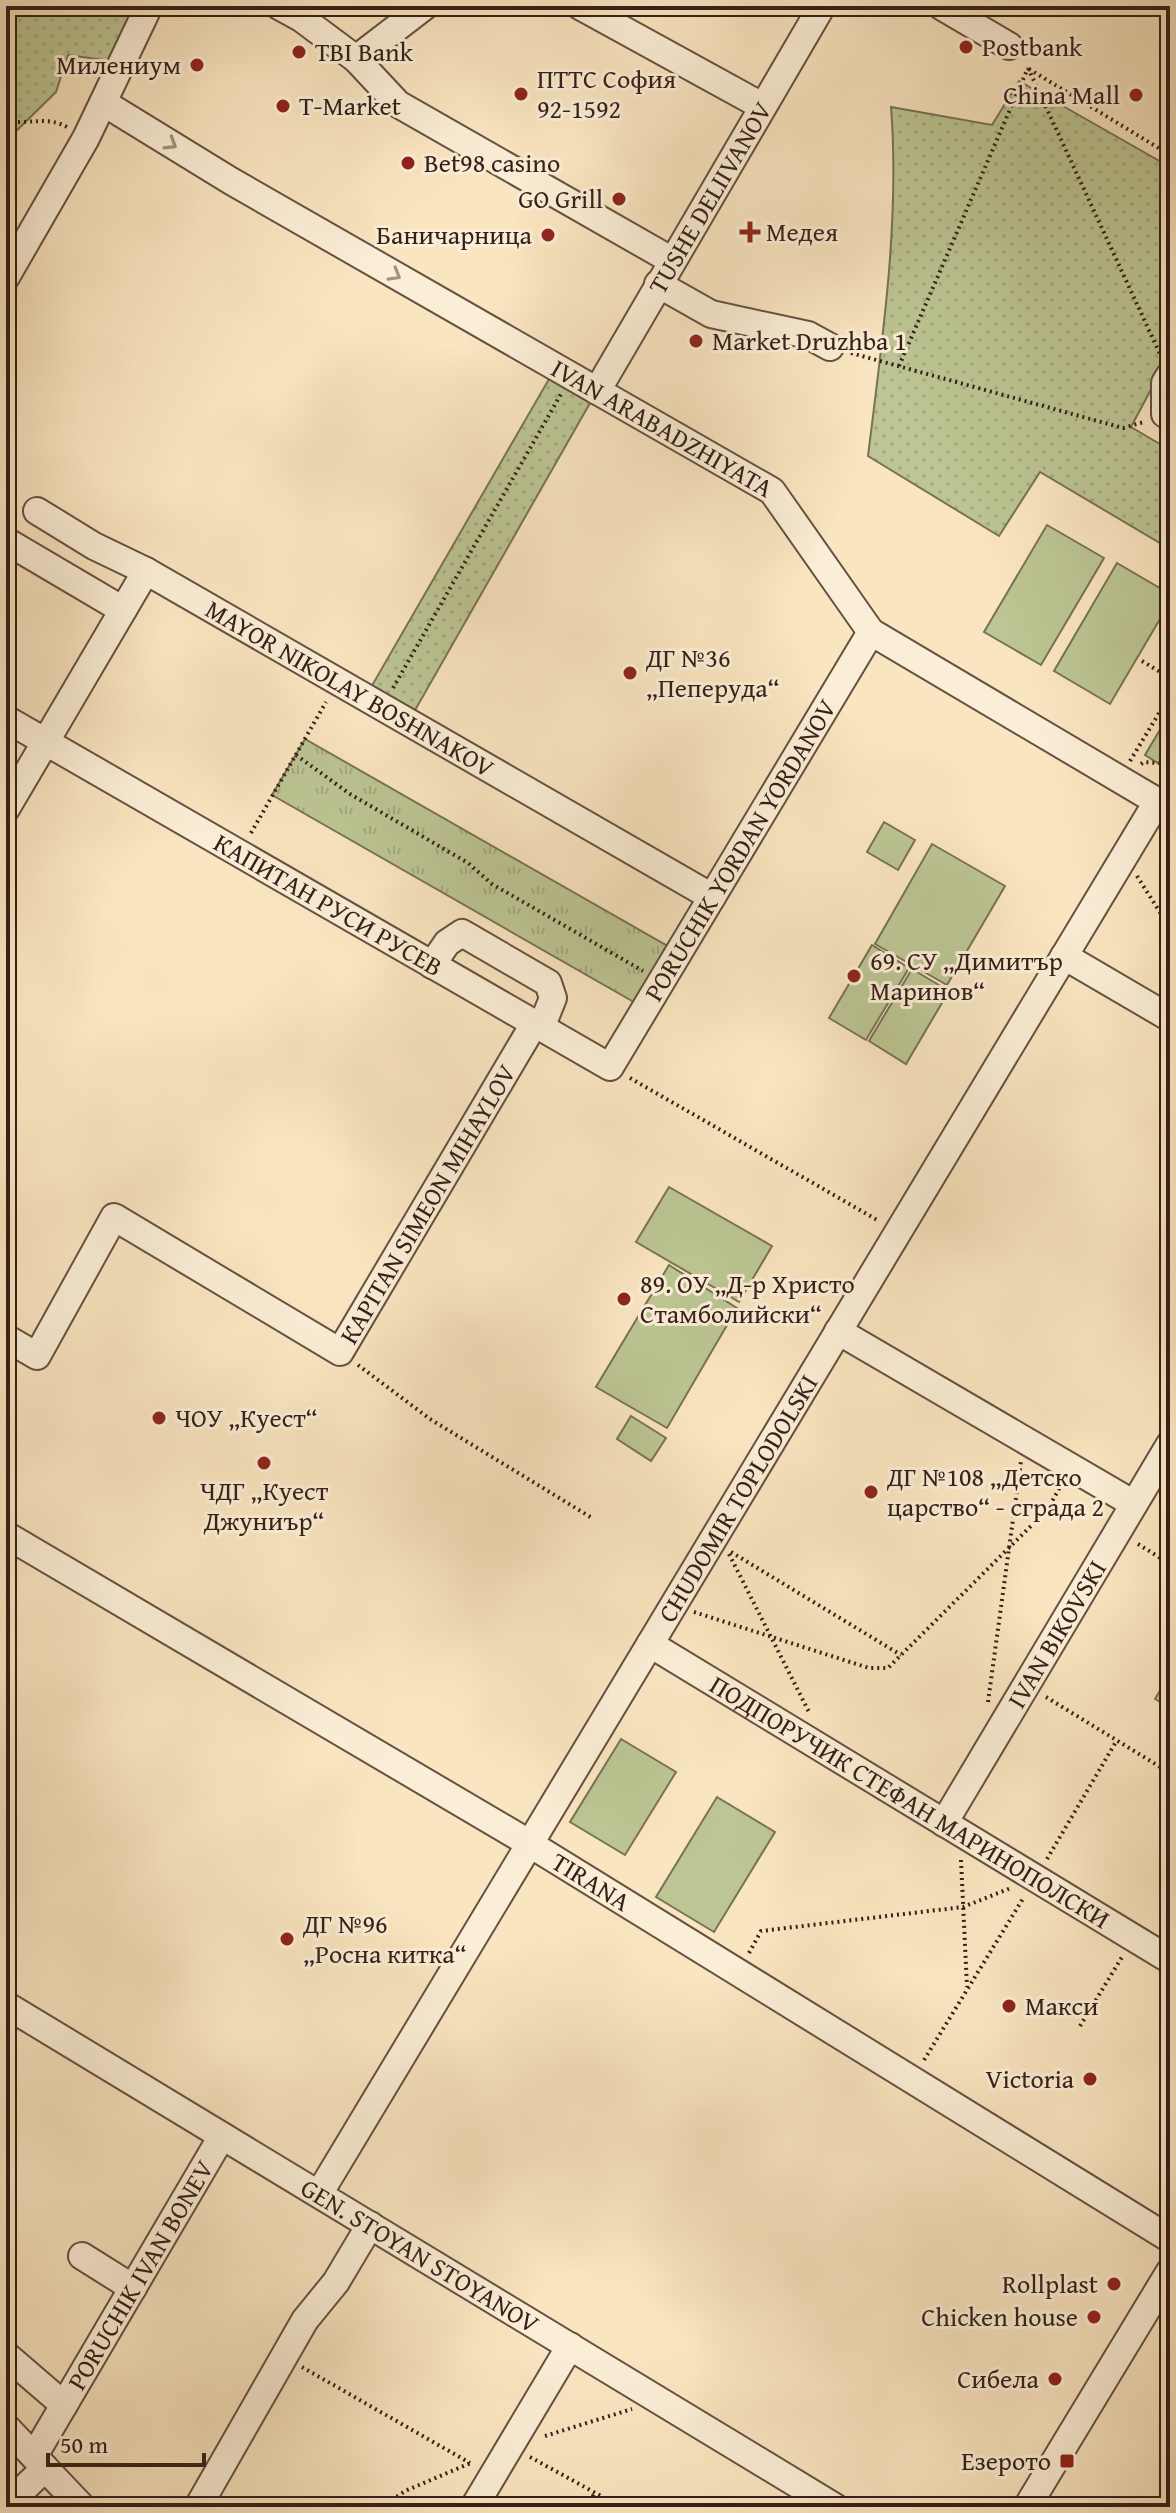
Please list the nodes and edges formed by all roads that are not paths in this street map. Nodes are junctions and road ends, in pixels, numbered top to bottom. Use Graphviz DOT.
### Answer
graph roads {
  1 [pos="149,6"];
  2 [pos="279,6"];
  3 [pos="425,6"];
  4 [pos="580,6"];
  5 [pos="822,6"];
  6 [pos="941,6"];
  7 [pos="1009,46"];
  8 [pos="356,59"];
  9 [pos="104,103"];
  10 [pos="762,106"];
  11 [pos="671,260"];
  12 [pos="6,277"];
  13 [pos="658,284"];
  14 [pos="830,347"];
  15 [pos="1165,369"];
  16 [pos="597,391"];
  17 [pos="1168,416"];
  18 [pos="37,511"];
  19 [pos="6,541"];
  20 [pos="146,571"];
  21 [pos="123,610"];
  22 [pos="871,632"];
  23 [pos="6,719"];
  24 [pos="45,743"];
  25 [pos="1163,805"];
  26 [pos="6,809"];
  27 [pos="712,897"];
  28 [pos="1064,956"];
  29 [pos="432,965"];
  30 [pos="1170,1018"];
  31 [pos="537,1026"];
  32 [pos="610,1067"];
  33 [pos="838,1331"];
  34 [pos="6,1338"];
  35 [pos="1170,1444"];
  36 [pos="1134,1504"];
  37 [pos="6,1535"];
  38 [pos="650,1644"];
  39 [pos="944,1823"];
  40 [pos="530,1844"];
  41 [pos="1170,1960"];
  42 [pos="6,2005"];
  43 [pos="222,2136"];
  44 [pos="319,2194"];
  45 [pos="370,2225"];
  46 [pos="1170,2239"];
  47 [pos="82,2256"];
  48 [pos="1170,2271"];
  49 [pos="133,2288"];
  50 [pos="570,2346"];
  51 [pos="6,2355"];
  52 [pos="64,2405"];
  53 [pos="6,2427"];
  54 [pos="39,2462"];
  55 [pos="6,2506"];
  56 [pos="82,2507"];
  57 [pos="198,2507"];
  58 [pos="474,2507"];
  59 [pos="835,2507"];
  60 [pos="1027,2507"];
  1 -- 9 [label="street"];
  2 -- 8 [label="street"];
  3 -- 8 [label="street"];
  4 -- 10 [label="street"];
  5 -- 10 [label="street, TUSHE DELIIVANOV"];
  6 -- 7 [label="street"];
  8 -- 11 [label="street"];
  9 -- 12 [label="street"];
  9 -- 16 [label="street, IVAN ARABADZHIYATA, one-way"];
  10 -- 11 [label="street, TUSHE DELIIVANOV"];
  11 -- 13 [label="street, TUSHE DELIIVANOV"];
  13 -- 14 [label="street"];
  13 -- 16 [label="street, TUSHE DELIIVANOV"];
  15 -- 17 [label="street"];
  16 -- 22 [label="street, IVAN ARABADZHIYATA"];
  18 -- 20 [label="street, МAYOR NIKOLAY BOSHNAKOV"];
  19 -- 21 [label="street"];
  20 -- 21 [label="street"];
  20 -- 27 [label="street, МAYOR NIKOLAY BOSHNAKOV"];
  21 -- 24 [label="street"];
  22 -- 25 [label="street, IVAN ARABADZHIYATA"];
  22 -- 27 [label="street, РORUCHIK YORDAN YORDANOV"];
  23 -- 24 [label="street, КАПИТАН РУСИ РУСЕВ"];
  24 -- 26 [label="street"];
  24 -- 29 [label="street, КАПИТАН РУСИ РУСЕВ"];
  25 -- 28 [label="street, CHUDOMIR TOPLODOLSKI"];
  27 -- 32 [label="street, РORUCHIK YORDAN YORDANOV"];
  28 -- 30 [label="street"];
  28 -- 33 [label="street, CHUDOMIR TOPLODOLSKI"];
  29 -- 31 [label="street, КАПИТАН РУСИ РУСЕВ"];
  29 -- 31 [label="street, КAPITAN SIMEON MIHAYLOV"];
  31 -- 32 [label="street, КАПИТАН РУСИ РУСЕВ"];
  31 -- 34 [label="street, КAPITAN SIMEON MIHAYLOV"];
  33 -- 36 [label="street"];
  33 -- 38 [label="street, CHUDOMIR TOPLODOLSKI"];
  35 -- 36 [label="street, IVAN BIKOVSKI"];
  36 -- 39 [label="street, IVAN BIKOVSKI"];
  37 -- 40 [label="street, TIRANA"];
  38 -- 39 [label="street, ПОДПОРУЧИК СТЕФАН МАРИНОПОЛСКИ"];
  38 -- 40 [label="street, CHUDOMIR TOPLODOLSKI"];
  39 -- 41 [label="street, ПОДПОРУЧИК СТЕФАН МАРИНОПОЛСКИ"];
  40 -- 44 [label="street, CHUDOMIR TOPLODOLSKI"];
  40 -- 46 [label="street, TIRANA"];
  42 -- 43 [label="street, GEN. STOYAN STOYANOV"];
  43 -- 44 [label="street, GEN. STOYAN STOYANOV"];
  43 -- 49 [label="street, РORUCHIK IVAN BONEV"];
  44 -- 45 [label="street, GEN. STOYAN STOYANOV"];
  45 -- 50 [label="street, GEN. STOYAN STOYANOV"];
  45 -- 57 [label="street"];
  47 -- 49 [label="street"];
  48 -- 60 [label="street"];
  49 -- 52 [label="street, РORUCHIK IVAN BONEV"];
  50 -- 58 [label="street"];
  50 -- 59 [label="street, GEN. STOYAN STOYANOV"];
  51 -- 52 [label="street"];
  52 -- 54 [label="street, РORUCHIK IVAN BONEV"];
  53 -- 54 [label="street"];
  54 -- 55 [label="street, РORUCHIK IVAN BONEV"];
  54 -- 56 [label="street"];
}
